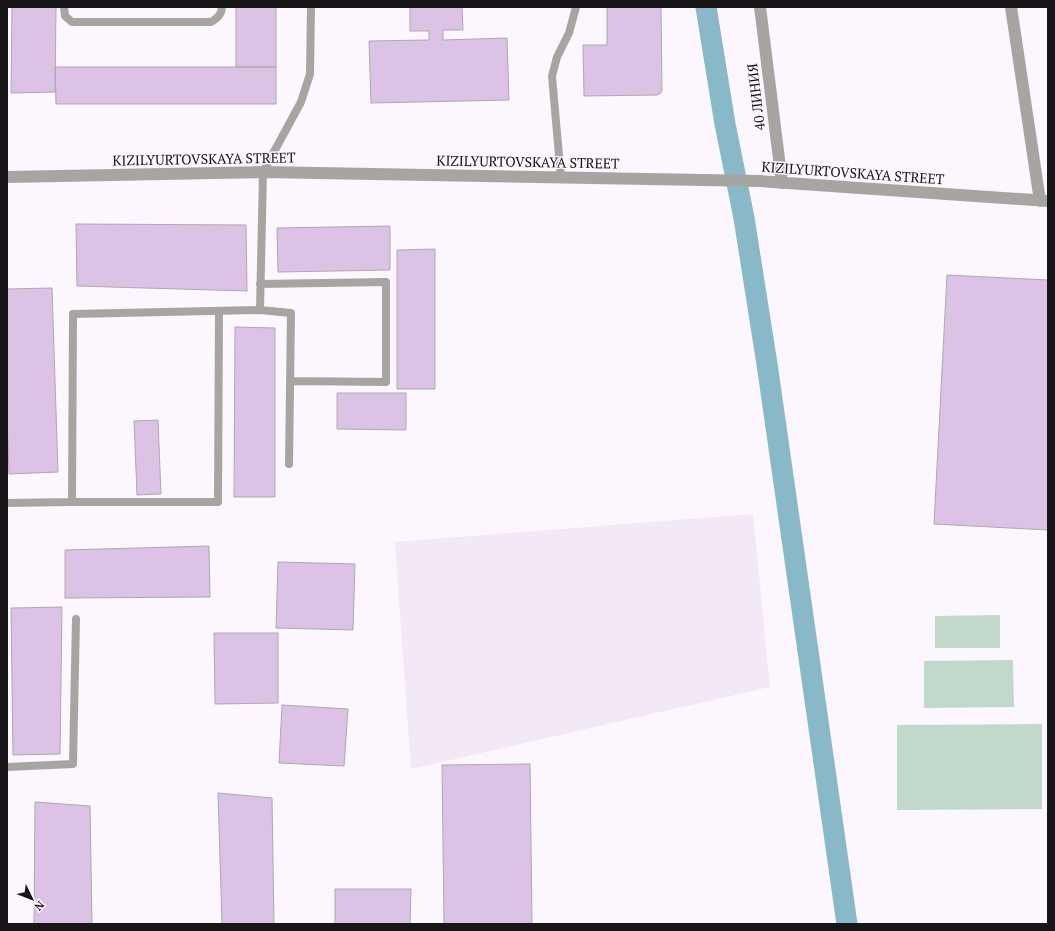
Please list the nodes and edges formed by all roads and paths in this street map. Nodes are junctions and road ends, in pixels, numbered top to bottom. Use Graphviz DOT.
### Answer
graph roads {
  1 [pos="64,7"];
  2 [pos="222,7"];
  3 [pos="311,7"];
  4 [pos="576,7"];
  5 [pos="760,7"];
  6 [pos="1011,7"];
  7 [pos="263,172"];
  8 [pos="7,177"];
  9 [pos="561,178"];
  10 [pos="782,182"];
  11 [pos="1044,201"];
  12 [pos="260,284"];
  13 [pos="260,310"];
  14 [pos="219,311"];
  15 [pos="290,381"];
  16 [pos="289,464"];
  17 [pos="72,502"];
  18 [pos="7,504"];
  19 [pos="76,619"];
  20 [pos="7,767"];
  1 -- 2 [label="lane"];
  3 -- 7 [label="lane"];
  4 -- 9 [label="lane"];
  5 -- 10 [label="street, 40 ЛИНИЯ"];
  6 -- 11 [label="street"];
  7 -- 8 [label="street, KIZILYURTOVSKAYA STREET"];
  7 -- 9 [label="street, KIZILYURTOVSKAYA STREET"];
  7 -- 12 [label="lane"];
  9 -- 10 [label="street, KIZILYURTOVSKAYA STREET"];
  10 -- 11 [label="street, KIZILYURTOVSKAYA STREET"];
  12 -- 13 [label="lane"];
  12 -- 15 [label="lane"];
  13 -- 14 [label="lane"];
  13 -- 15 [label="lane"];
  14 -- 17 [label="lane"];
  14 -- 17 [label="lane"];
  15 -- 16 [label="lane"];
  17 -- 18 [label="lane"];
  19 -- 20 [label="lane"];
}
